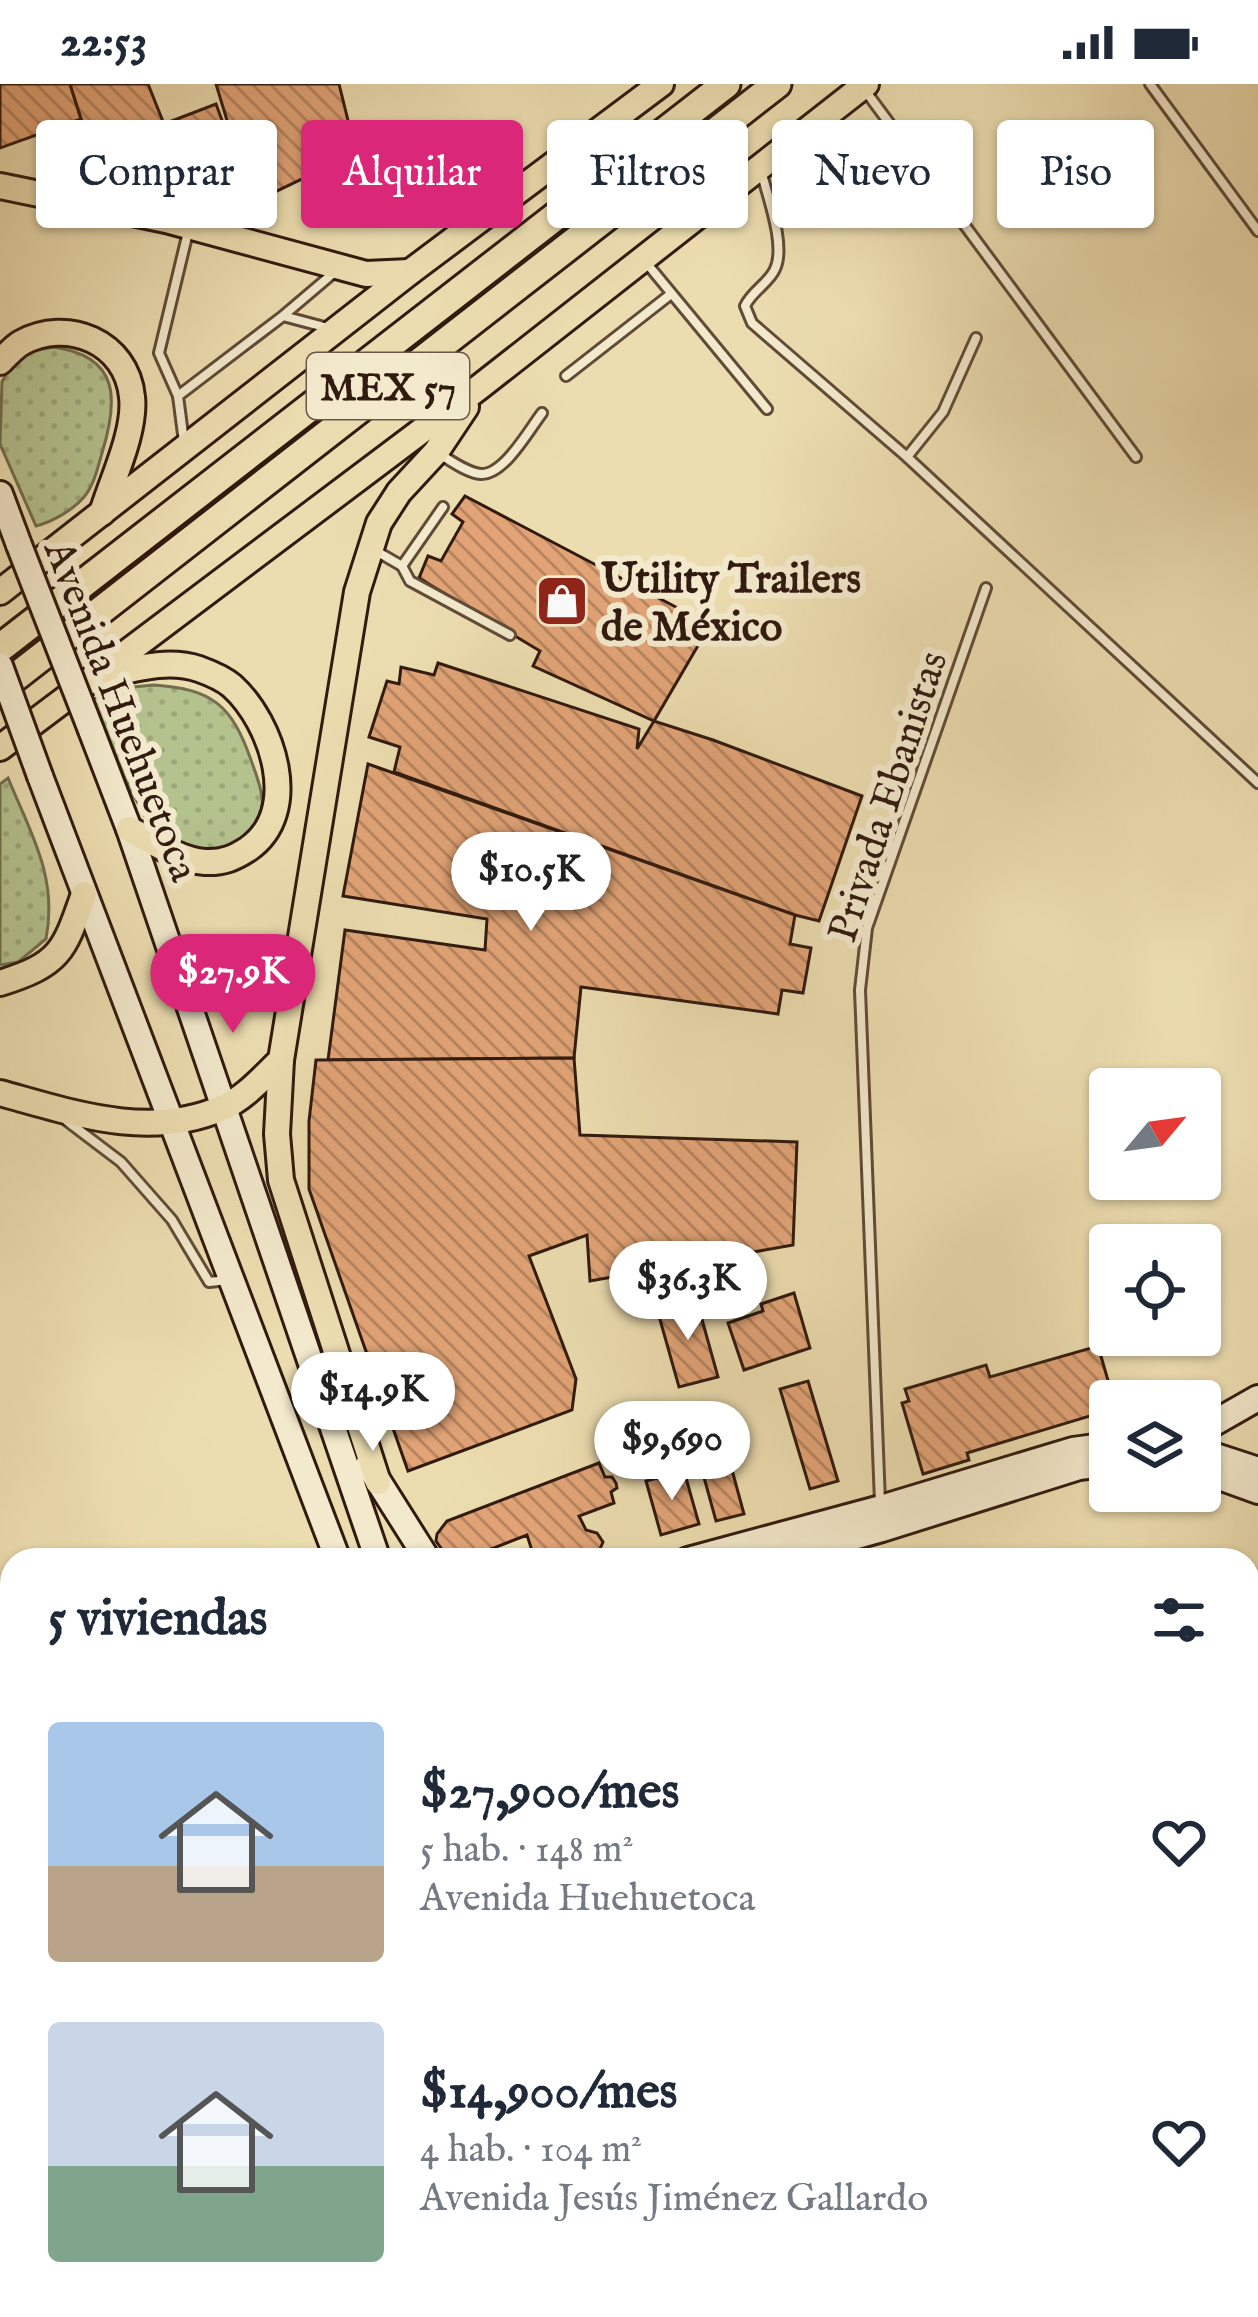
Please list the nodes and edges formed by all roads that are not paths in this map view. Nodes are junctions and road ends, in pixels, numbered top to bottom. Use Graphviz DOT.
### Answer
graph roads {
  1 [pos="661,84"];
  2 [pos="726,84"];
  3 [pos="777,84"];
  4 [pos="1150,84"];
  5 [pos="864,85"];
  6 [pos="760,167"];
  7 [pos="0,186"];
  8 [pos="36,194"];
  9 [pos="189,228"];
  10 [pos="196,228"];
  11 [pos="1258,231"];
  12 [pos="643,259"];
  13 [pos="341,267"];
  14 [pos="410,272"];
  15 [pos="671,294"];
  16 [pos="283,316"];
  17 [pos="336,330"];
  18 [pos="976,338"];
  19 [pos="0,362"];
  20 [pos="566,376"];
  21 [pos="477,389"];
  22 [pos="178,396"];
  23 [pos="767,409"];
  24 [pos="542,413"];
  25 [pos="184,448"];
  26 [pos="436,452"];
  27 [pos="907,457"];
  28 [pos="1136,457"];
  29 [pos="0,494"];
  30 [pos="442,507"];
  31 [pos="102,513"];
  32 [pos="369,548"];
  33 [pos="403,566"];
  34 [pos="986,588"];
  35 [pos="0,592"];
  36 [pos="510,635"];
  37 [pos="0,648"];
  38 [pos="0,666"];
  39 [pos="91,679"];
  40 [pos="0,689"];
  41 [pos="0,748"];
  42 [pos="1258,783"];
  43 [pos="129,829"];
  44 [pos="84,894"];
  45 [pos="0,983"];
  46 [pos="281,1060"];
  47 [pos="0,1093"];
  48 [pos="46,1106"];
  49 [pos="225,1107"];
  50 [pos="173,1124"];
  51 [pos="230,1280"];
  52 [pos="310,1365"];
  53 [pos="1258,1398"];
  54 [pos="1221,1419"];
  55 [pos="1089,1447"];
  56 [pos="1221,1458"];
  57 [pos="1089,1465"];
  58 [pos="1258,1470"];
  59 [pos="1221,1478"];
  60 [pos="378,1482"];
  61 [pos="1258,1491"];
  62 [pos="881,1519"];
  63 [pos="333,1548"];
  64 [pos="374,1548"];
  65 [pos="420,1548"];
  66 [pos="744,1548"];
  67 [pos="803,1548"];
  1 -- 14 [label="main road"];
  2 -- 37 [label="highway, MEX 57"];
  3 -- 40 [label="highway, MEX 57"];
  4 -- 11 [label="lane"];
  5 -- 6 [label="main road"];
  5 -- 28 [label="lane"];
  6 -- 12 [label="main road"];
  6 -- 27 [label="lane"];
  7 -- 8 [label="main road"];
  9 -- 22 [label="lane"];
  10 -- 13 [label="main road"];
  12 -- 15 [label="lane"];
  12 -- 21 [label="main road"];
  13 -- 14 [label="main road"];
  13 -- 16 [label="lane"];
  14 -- 17 [label="main road"];
  15 -- 20 [label="lane"];
  15 -- 23 [label="lane"];
  16 -- 17 [label="lane"];
  16 -- 22 [label="lane"];
  17 -- 25 [label="main road"];
  18 -- 27 [label="lane"];
  19 -- 31 [label="main road"];
  21 -- 26 [label="main road"];
  21 -- 39 [label="main road"];
  22 -- 25 [label="lane"];
  24 -- 26 [label="lane"];
  25 -- 31 [label="main road"];
  26 -- 32 [label="main road"];
  27 -- 42 [label="lane"];
  29 -- 43 [label="main road, Avenida Huehuetoca, bridge"];
  30 -- 33 [label="lane"];
  31 -- 35 [label="main road"];
  32 -- 33 [label="lane"];
  32 -- 46 [label="main road"];
  33 -- 36 [label="lane"];
  34 -- 62 [label="lane, Privada Ebanistas"];
  38 -- 44 [label="main road, bridge"];
  39 -- 41 [label="main road"];
  39 -- 43 [label="main road"];
  43 -- 49 [label="main road, Avenida Huehuetoca"];
  44 -- 45 [label="main road"];
  44 -- 50 [label="main road"];
  46 -- 49 [label="main road"];
  46 -- 60 [label="main road"];
  47 -- 48 [label="main road"];
  48 -- 50 [label="main road"];
  48 -- 51 [label="lane"];
  49 -- 50 [label="main road"];
  49 -- 52 [label="main road, Avenida Huehuetoca"];
  50 -- 51 [label="main road"];
  51 -- 63 [label="main road"];
  52 -- 60 [label="main road"];
  52 -- 64 [label="main road"];
  53 -- 54 [label="main road"];
  55 -- 62 [label="main road"];
  56 -- 58 [label="main road"];
  57 -- 62 [label="main road"];
  59 -- 61 [label="main road"];
  60 -- 65 [label="main road"];
  62 -- 66 [label="main road"];
  62 -- 67 [label="main road"];
}
